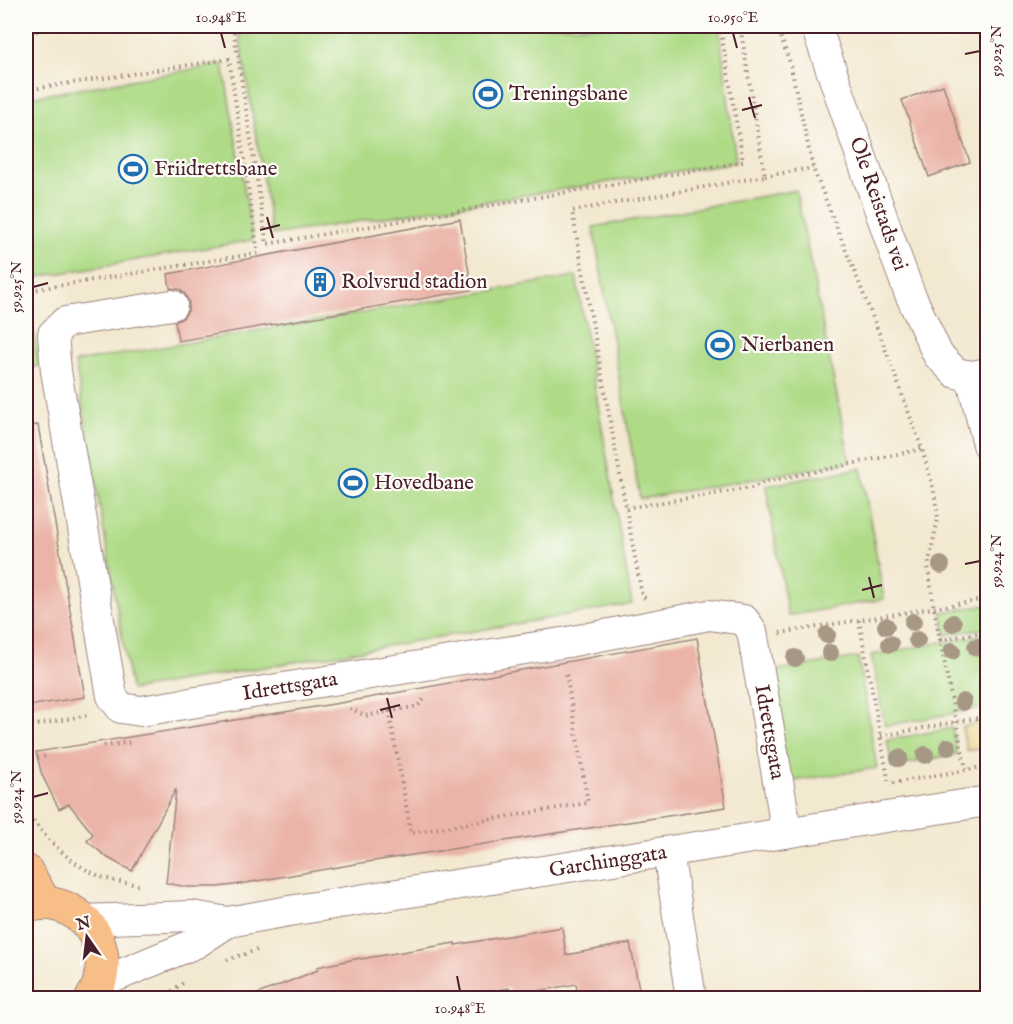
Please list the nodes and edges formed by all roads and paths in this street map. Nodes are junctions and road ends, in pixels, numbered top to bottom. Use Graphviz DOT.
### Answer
graph roads {
  1 [pos="44,26"];
  2 [pos="232,26"];
  3 [pos="720,26"];
  4 [pos="741,26"];
  5 [pos="777,26"];
  6 [pos="816,26"];
  7 [pos="26,39"];
  8 [pos="26,90"];
  9 [pos="813,168"];
  10 [pos="765,176"];
  11 [pos="26,291"];
  12 [pos="172,304"];
  13 [pos="971,374"];
  14 [pos="987,444"];
  15 [pos="922,448"];
  16 [pos="626,508"];
  17 [pos="987,599"];
  18 [pos="934,609"];
  19 [pos="859,620"];
  20 [pos="676,621"];
  21 [pos="753,637"];
  22 [pos="940,640"];
  23 [pos="987,649"];
  24 [pos="566,670"];
  25 [pos="428,693"];
  26 [pos="121,708"];
  27 [pos="341,708"];
  28 [pos="389,711"];
  29 [pos="987,716"];
  30 [pos="956,722"];
  31 [pos="26,727"];
  32 [pos="881,736"];
  33 [pos="47,756"];
  34 [pos="26,761"];
  35 [pos="966,769"];
  36 [pos="889,784"];
  37 [pos="987,801"];
  38 [pos="26,811"];
  39 [pos="786,833"];
  40 [pos="668,852"];
  41 [pos="26,871"];
  42 [pos="153,888"];
  43 [pos="35,905"];
  44 [pos="84,920"];
  45 [pos="228,922"];
  46 [pos="180,985"];
  47 [pos="96,991"];
  48 [pos="162,999"];
  49 [pos="691,999"];
  1 -- 7 [label="path"];
  2 -- 3 [label="path"];
  4 -- 10 [label="path"];
  5 -- 9 [label="path"];
  6 -- 13 [label="street, Ole Reistads vei"];
  8 -- 11 [label="path"];
  9 -- 10 [label="path"];
  9 -- 15 [label="path"];
  10 -- 16 [label="path"];
  12 -- 26 [label="street"];
  13 -- 14 [label="street"];
  15 -- 16 [label="path"];
  15 -- 18 [label="path"];
  16 -- 20 [label="path"];
  17 -- 18 [label="path"];
  18 -- 19 [label="path"];
  18 -- 22 [label="path"];
  19 -- 21 [label="path"];
  19 -- 32 [label="path"];
  20 -- 21 [label="street, Idrettsgata"];
  20 -- 26 [label="street, Idrettsgata"];
  21 -- 39 [label="street, Idrettsgata"];
  22 -- 23 [label="path"];
  22 -- 30 [label="path"];
  24 -- 28 [label="path"];
  25 -- 28 [label="path"];
  26 -- 31 [label="path"];
  27 -- 28 [label="path"];
  29 -- 30 [label="path"];
  30 -- 32 [label="path"];
  30 -- 35 [label="path"];
  32 -- 36 [label="path"];
  33 -- 34 [label="path"];
  37 -- 39 [label="street, Garchinggata"];
  38 -- 42 [label="path"];
  39 -- 40 [label="street, Garchinggata"];
  40 -- 45 [label="street, Garchinggata"];
  40 -- 49 [label="street"];
  41 -- 43 [label="main road"];
  43 -- 44 [label="main road"];
  44 -- 45 [label="street, Garchinggata"];
  44 -- 47 [label="main road"];
  45 -- 47 [label="street, Garchinggata"];
  46 -- 48 [label="path"];
}
